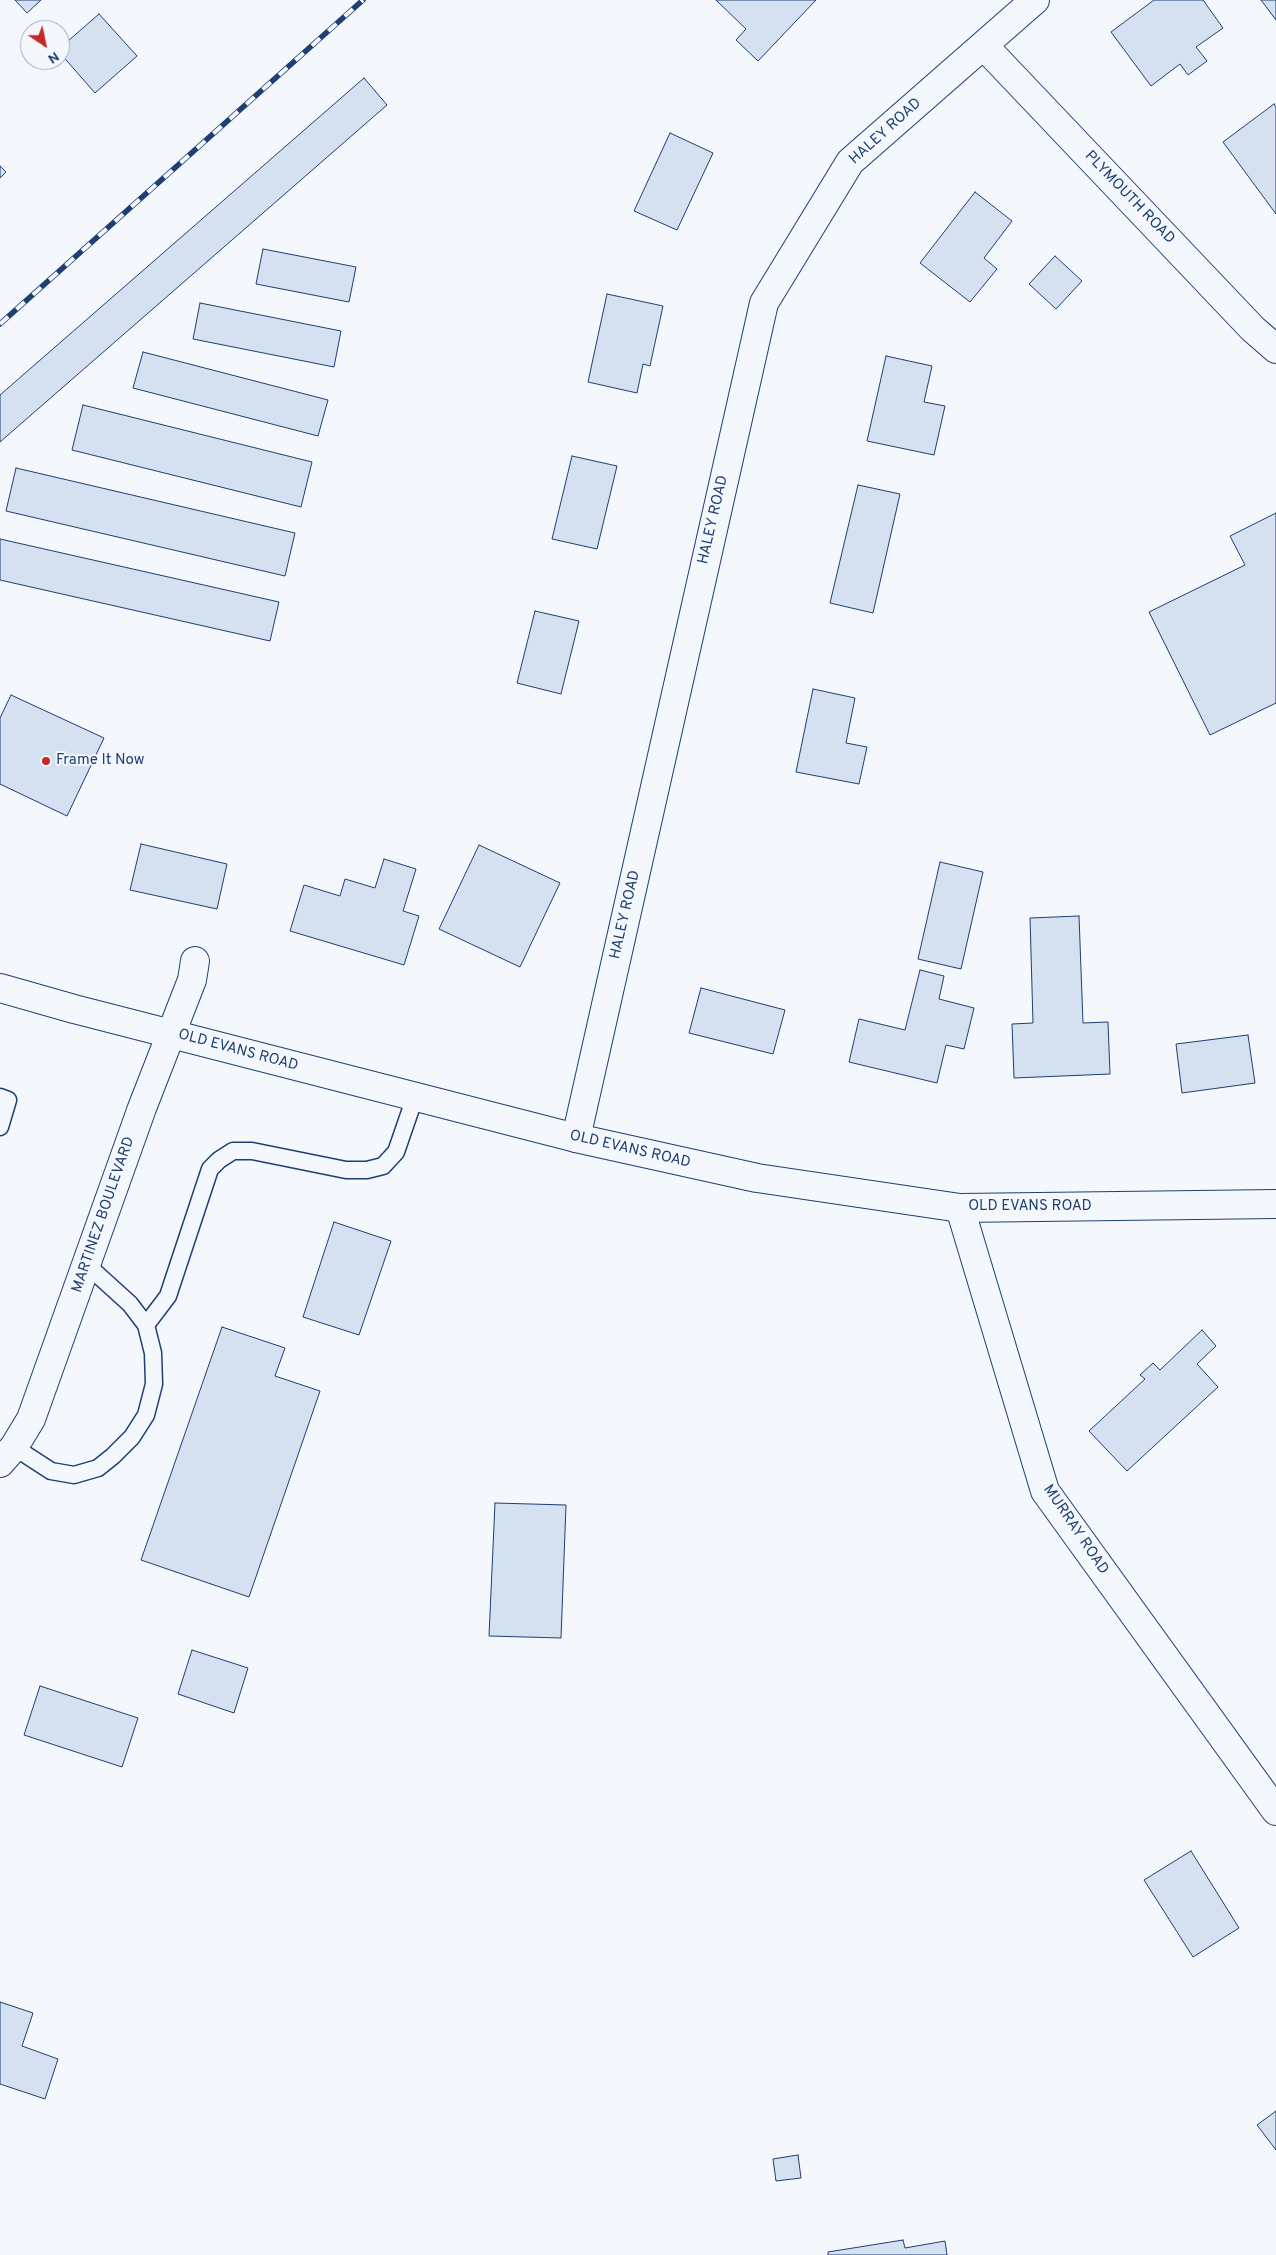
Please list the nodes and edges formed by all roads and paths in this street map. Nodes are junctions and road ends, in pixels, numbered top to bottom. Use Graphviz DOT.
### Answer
graph roads {
  1 [pos="1035,0"];
  2 [pos="984,46"];
  3 [pos="1276,349"];
  4 [pos="194,961"];
  5 [pos="0,988"];
  6 [pos="170,1034"];
  7 [pos="0,1097"];
  8 [pos="414,1097"];
  9 [pos="0,1127"];
  10 [pos="576,1138"];
  11 [pos="1276,1204"];
  12 [pos="960,1208"];
  13 [pos="87,1266"];
  14 [pos="146,1325"];
  15 [pos="7,1455"];
  16 [pos="1276,1811"];
  1 -- 2 [label="street, HALEY ROAD"];
  2 -- 3 [label="street, PLYMOUTH ROAD"];
  2 -- 10 [label="street, HALEY ROAD"];
  4 -- 6 [label="street, MARTINEZ BOULEVARD"];
  5 -- 6 [label="street, OLD EVANS ROAD"];
  6 -- 8 [label="street, OLD EVANS ROAD"];
  6 -- 13 [label="street, MARTINEZ BOULEVARD"];
  7 -- 9 [label="lane"];
  8 -- 10 [label="street, OLD EVANS ROAD"];
  8 -- 14 [label="lane"];
  10 -- 12 [label="street, OLD EVANS ROAD"];
  11 -- 12 [label="street, OLD EVANS ROAD"];
  12 -- 16 [label="street, MURRAY ROAD"];
  13 -- 14 [label="lane"];
  13 -- 15 [label="street, MARTINEZ BOULEVARD"];
  14 -- 15 [label="lane"];
}
